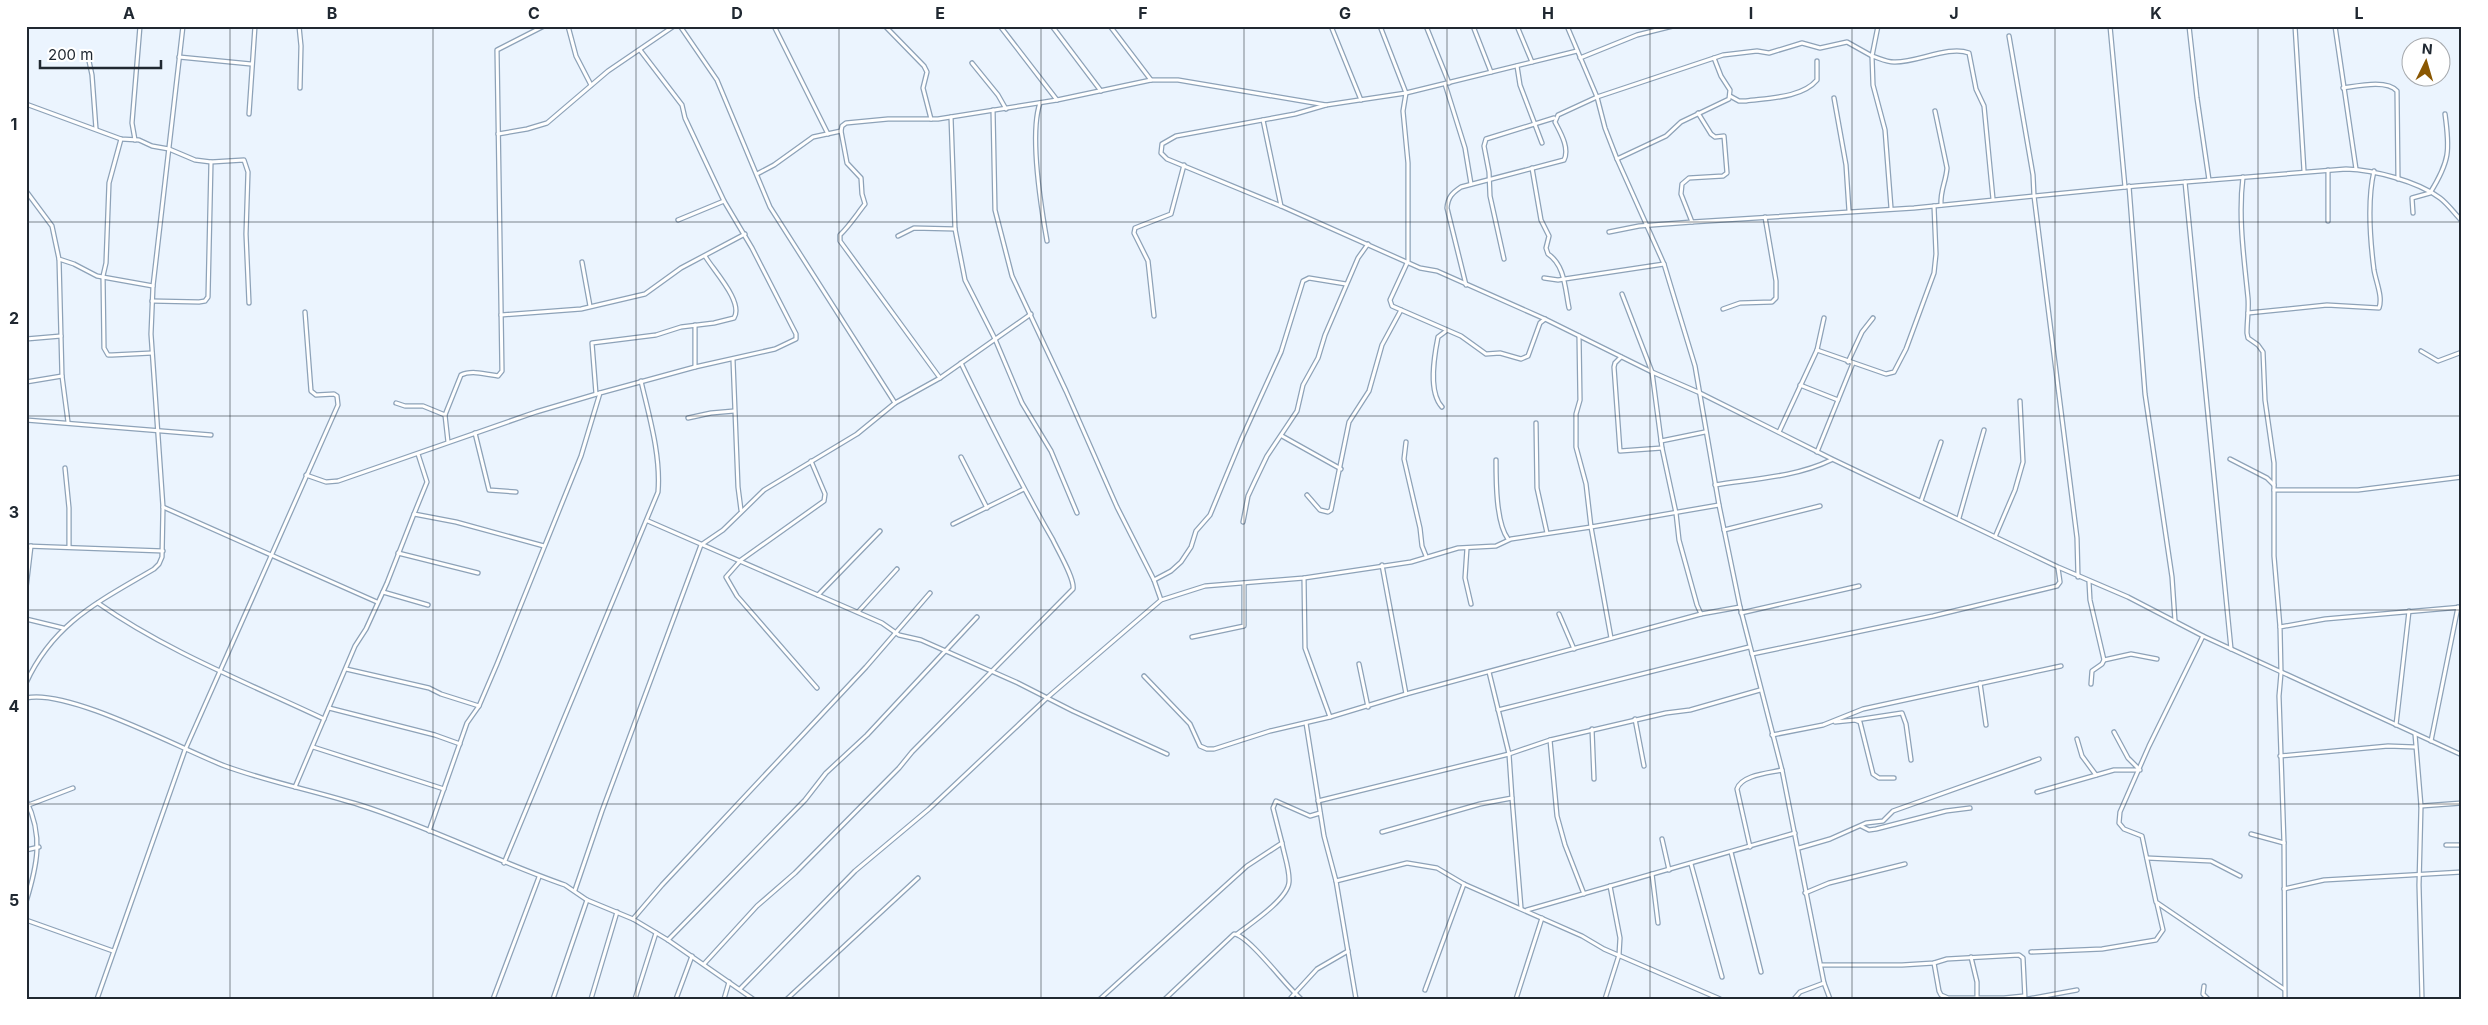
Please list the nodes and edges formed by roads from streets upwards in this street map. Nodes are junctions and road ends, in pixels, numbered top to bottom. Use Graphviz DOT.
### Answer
graph roads {
  1 [pos="140,26"];
  2 [pos="183,26"];
  3 [pos="256,26"];
  4 [pos="299,26"];
  5 [pos="544,26"];
  6 [pos="568,26"];
  7 [pos="674,26"];
  8 [pos="680,26"];
  9 [pos="774,26"];
  10 [pos="885,26"];
  11 [pos="1000,26"];
  12 [pos="1052,26"];
  13 [pos="1110,26"];
  14 [pos="1331,26"];
  15 [pos="1380,26"];
  16 [pos="1426,26"];
  17 [pos="1473,26"];
  18 [pos="1516,26"];
  19 [pos="1567,26"];
  20 [pos="1673,26"];
  21 [pos="1878,26"];
  22 [pos="2110,26"];
  23 [pos="2189,26"];
  24 [pos="2295,26"];
  25 [pos="2335,26"];
  26 [pos="2009,36"];
  27 [pos="640,50"];
  28 [pos="1577,51"];
  29 [pos="1872,56"];
  30 [pos="179,57"];
  31 [pos="1580,58"];
  32 [pos="1714,58"];
  33 [pos="89,61"];
  34 [pos="1817,61"];
  35 [pos="1532,62"];
  36 [pos="972,63"];
  37 [pos="251,64"];
  38 [pos="1517,66"];
  39 [pos="1490,72"];
  40 [pos="1151,80"];
  41 [pos="1447,83"];
  42 [pos="591,85"];
  43 [pos="300,88"];
  44 [pos="2343,88"];
  45 [pos="1100,91"];
  46 [pos="1406,93"];
  47 [pos="1730,96"];
  48 [pos="1597,97"];
  49 [pos="1834,98"];
  50 [pos="1057,100"];
  51 [pos="1361,100"];
  52 [pos="1040,103"];
  53 [pos="26,104"];
  54 [pos="1326,105"];
  55 [pos="1006,109"];
  56 [pos="993,110"];
  57 [pos="1935,111"];
  58 [pos="1698,113"];
  59 [pos="249,114"];
  60 [pos="2445,114"];
  61 [pos="951,117"];
  62 [pos="1555,118"];
  63 [pos="931,119"];
  64 [pos="1263,120"];
  65 [pos="1534,122"];
  66 [pos="96,129"];
  67 [pos="842,131"];
  68 [pos="498,134"];
  69 [pos="828,134"];
  70 [pos="121,139"];
  71 [pos="135,140"];
  72 [pos="1542,143"];
  73 [pos="169,149"];
  74 [pos="1617,159"];
  75 [pos="211,162"];
  76 [pos="1184,165"];
  77 [pos="1532,168"];
  78 [pos="2356,169"];
  79 [pos="2328,170"];
  80 [pos="2304,171"];
  81 [pos="2374,171"];
  82 [pos="757,174"];
  83 [pos="2243,177"];
  84 [pos="2398,179"];
  85 [pos="1490,180"];
  86 [pos="2209,180"];
  87 [pos="2185,182"];
  88 [pos="1471,184"];
  89 [pos="2127,187"];
  90 [pos="26,190"];
  91 [pos="2430,193"];
  92 [pos="2034,196"];
  93 [pos="1993,200"];
  94 [pos="724,201"];
  95 [pos="1941,205"];
  96 [pos="1281,206"];
  97 [pos="1934,206"];
  98 [pos="1891,208"];
  99 [pos="1849,211"];
  100 [pos="2413,213"];
  101 [pos="1765,217"];
  102 [pos="678,220"];
  103 [pos="2328,221"];
  104 [pos="2462,221"];
  105 [pos="1692,222"];
  106 [pos="1650,227"];
  107 [pos="955,229"];
  108 [pos="1609,232"];
  109 [pos="745,234"];
  110 [pos="898,236"];
  111 [pos="1047,241"];
  112 [pos="1368,244"];
  113 [pos="705,256"];
  114 [pos="59,259"];
  115 [pos="1504,259"];
  116 [pos="582,262"];
  117 [pos="1408,262"];
  118 [pos="1664,264"];
  119 [pos="103,276"];
  120 [pos="1544,278"];
  121 [pos="1563,279"];
  122 [pos="1346,284"];
  123 [pos="153,286"];
  124 [pos="1466,286"];
  125 [pos="1622,294"];
  126 [pos="152,302"];
  127 [pos="249,302"];
  128 [pos="590,306"];
  129 [pos="1569,308"];
  130 [pos="1724,309"];
  131 [pos="1401,310"];
  132 [pos="306,312"];
  133 [pos="2248,313"];
  134 [pos="1031,314"];
  135 [pos="501,315"];
  136 [pos="1154,316"];
  137 [pos="1824,318"];
  138 [pos="1873,318"];
  139 [pos="1545,319"];
  140 [pos="695,325"];
  141 [pos="1446,330"];
  142 [pos="61,336"];
  143 [pos="1579,336"];
  144 [pos="26,339"];
  145 [pos="995,339"];
  146 [pos="1817,350"];
  147 [pos="2422,352"];
  148 [pos="2462,352"];
  149 [pos="152,353"];
  150 [pos="1622,357"];
  151 [pos="733,360"];
  152 [pos="1848,362"];
  153 [pos="961,363"];
  154 [pos="1852,363"];
  155 [pos="695,367"];
  156 [pos="1652,372"];
  157 [pos="62,376"];
  158 [pos="940,378"];
  159 [pos="641,381"];
  160 [pos="26,382"];
  161 [pos="1800,385"];
  162 [pos="1698,392"];
  163 [pos="598,393"];
  164 [pos="1838,400"];
  165 [pos="2020,401"];
  166 [pos="396,403"];
  167 [pos="895,403"];
  168 [pos="1442,407"];
  169 [pos="734,411"];
  170 [pos="445,415"];
  171 [pos="688,418"];
  172 [pos="26,420"];
  173 [pos="68,422"];
  174 [pos="1536,423"];
  175 [pos="157,430"];
  176 [pos="1984,430"];
  177 [pos="1705,432"];
  178 [pos="1779,432"];
  179 [pos="475,433"];
  180 [pos="211,435"];
  181 [pos="1282,436"];
  182 [pos="1661,441"];
  183 [pos="448,442"];
  184 [pos="1406,442"];
  185 [pos="1941,442"];
  186 [pos="1662,448"];
  187 [pos="1817,452"];
  188 [pos="418,454"];
  189 [pos="961,457"];
  190 [pos="1832,459"];
  191 [pos="2230,459"];
  192 [pos="1496,460"];
  193 [pos="810,461"];
  194 [pos="65,468"];
  195 [pos="1341,469"];
  196 [pos="306,475"];
  197 [pos="2462,477"];
  198 [pos="1715,485"];
  199 [pos="2274,485"];
  200 [pos="1024,489"];
  201 [pos="2274,490"];
  202 [pos="516,492"];
  203 [pos="1307,495"];
  204 [pos="1921,501"];
  205 [pos="1718,505"];
  206 [pos="1820,506"];
  207 [pos="164,507"];
  208 [pos="987,508"];
  209 [pos="742,511"];
  210 [pos="1077,513"];
  211 [pos="1676,513"];
  212 [pos="414,514"];
  213 [pos="1959,518"];
  214 [pos="648,520"];
  215 [pos="1243,522"];
  216 [pos="953,524"];
  217 [pos="1591,527"];
  218 [pos="1724,530"];
  219 [pos="880,532"];
  220 [pos="1547,533"];
  221 [pos="1995,537"];
  222 [pos="1508,539"];
  223 [pos="701,545"];
  224 [pos="28,546"];
  225 [pos="544,546"];
  226 [pos="69,547"];
  227 [pos="1467,548"];
  228 [pos="163,551"];
  229 [pos="272,553"];
  230 [pos="398,553"];
  231 [pos="1426,556"];
  232 [pos="741,560"];
  233 [pos="1382,565"];
  234 [pos="2058,567"];
  235 [pos="897,569"];
  236 [pos="478,573"];
  237 [pos="2078,577"];
  238 [pos="1304,578"];
  239 [pos="1154,580"];
  240 [pos="2089,582"];
  241 [pos="1244,583"];
  242 [pos="1859,586"];
  243 [pos="26,588"];
  244 [pos="383,592"];
  245 [pos="930,593"];
  246 [pos="818,596"];
  247 [pos="1161,600"];
  248 [pos="98,602"];
  249 [pos="378,602"];
  250 [pos="1471,604"];
  251 [pos="428,605"];
  252 [pos="1740,607"];
  253 [pos="2460,607"];
  254 [pos="2410,611"];
  255 [pos="858,612"];
  256 [pos="1741,613"];
  257 [pos="1559,614"];
  258 [pos="1700,614"];
  259 [pos="977,617"];
  260 [pos="26,619"];
  261 [pos="2175,621"];
  262 [pos="2280,627"];
  263 [pos="63,628"];
  264 [pos="895,632"];
  265 [pos="2203,636"];
  266 [pos="1192,637"];
  267 [pos="1610,638"];
  268 [pos="1750,647"];
  269 [pos="1574,649"];
  270 [pos="2231,649"];
  271 [pos="945,651"];
  272 [pos="1752,654"];
  273 [pos="2158,659"];
  274 [pos="2104,660"];
  275 [pos="1359,664"];
  276 [pos="2061,666"];
  277 [pos="346,669"];
  278 [pos="222,671"];
  279 [pos="992,671"];
  280 [pos="1488,672"];
  281 [pos="2281,673"];
  282 [pos="1144,676"];
  283 [pos="26,683"];
  284 [pos="1980,683"];
  285 [pos="2091,684"];
  286 [pos="818,688"];
  287 [pos="1760,690"];
  288 [pos="1406,694"];
  289 [pos="1048,697"];
  290 [pos="26,698"];
  291 [pos="479,706"];
  292 [pos="1368,707"];
  293 [pos="329,708"];
  294 [pos="1498,710"];
  295 [pos="1330,717"];
  296 [pos="1635,719"];
  297 [pos="324,720"];
  298 [pos="1855,720"];
  299 [pos="1832,722"];
  300 [pos="1306,723"];
  301 [pos="1986,725"];
  302 [pos="2396,725"];
  303 [pos="1592,729"];
  304 [pos="2114,732"];
  305 [pos="2416,734"];
  306 [pos="1772,735"];
  307 [pos="2077,739"];
  308 [pos="1550,740"];
  309 [pos="2431,741"];
  310 [pos="460,744"];
  311 [pos="313,747"];
  312 [pos="2415,747"];
  313 [pos="185,750"];
  314 [pos="1167,754"];
  315 [pos="1509,754"];
  316 [pos="2280,756"];
  317 [pos="2462,756"];
  318 [pos="2039,759"];
  319 [pos="1911,760"];
  320 [pos="1644,766"];
  321 [pos="1782,770"];
  322 [pos="2140,770"];
  323 [pos="2096,775"];
  324 [pos="1594,778"];
  325 [pos="1894,778"];
  326 [pos="295,787"];
  327 [pos="72,788"];
  328 [pos="444,789"];
  329 [pos="2037,792"];
  330 [pos="1512,798"];
  331 [pos="26,800"];
  332 [pos="1318,802"];
  333 [pos="2462,802"];
  334 [pos="28,806"];
  335 [pos="2421,806"];
  336 [pos="1970,808"];
  337 [pos="1320,814"];
  338 [pos="1860,825"];
  339 [pos="429,831"];
  340 [pos="1382,832"];
  341 [pos="1795,833"];
  342 [pos="2251,834"];
  343 [pos="1662,839"];
  344 [pos="1282,843"];
  345 [pos="2284,844"];
  346 [pos="2446,845"];
  347 [pos="2462,845"];
  348 [pos="39,847"];
  349 [pos="1750,847"];
  350 [pos="1798,848"];
  351 [pos="26,850"];
  352 [pos="1731,852"];
  353 [pos="2147,858"];
  354 [pos="504,863"];
  355 [pos="1691,864"];
  356 [pos="1905,864"];
  357 [pos="1669,870"];
  358 [pos="2462,872"];
  359 [pos="1652,874"];
  360 [pos="2419,874"];
  361 [pos="540,876"];
  362 [pos="2240,876"];
  363 [pos="918,878"];
  364 [pos="1336,881"];
  365 [pos="1464,884"];
  366 [pos="1610,886"];
  367 [pos="2284,889"];
  368 [pos="574,890"];
  369 [pos="1805,892"];
  370 [pos="1584,894"];
  371 [pos="587,900"];
  372 [pos="26,902"];
  373 [pos="2157,903"];
  374 [pos="1521,908"];
  375 [pos="1526,910"];
  376 [pos="617,912"];
  377 [pos="1542,918"];
  378 [pos="632,919"];
  379 [pos="26,920"];
  380 [pos="1658,923"];
  381 [pos="656,933"];
  382 [pos="1237,934"];
  383 [pos="668,940"];
  384 [pos="113,951"];
  385 [pos="1348,951"];
  386 [pos="2031,952"];
  387 [pos="1619,955"];
  388 [pos="692,956"];
  389 [pos="1971,957"];
  390 [pos="1934,963"];
  391 [pos="704,964"];
  392 [pos="1822,965"];
  393 [pos="1761,972"];
  394 [pos="1722,977"];
  395 [pos="729,982"];
  396 [pos="1824,983"];
  397 [pos="2204,986"];
  398 [pos="740,989"];
  399 [pos="2284,989"];
  400 [pos="1425,990"];
  401 [pos="2077,990"];
  402 [pos="1295,993"];
  403 [pos="1977,998"];
  404 [pos="2026,998"];
  405 [pos="96,999"];
  406 [pos="493,999"];
  407 [pos="553,999"];
  408 [pos="591,999"];
  409 [pos="635,999"];
  410 [pos="676,999"];
  411 [pos="724,999"];
  412 [pos="753,999"];
  413 [pos="787,999"];
  414 [pos="1100,999"];
  415 [pos="1165,999"];
  416 [pos="1290,999"];
  417 [pos="1300,999"];
  418 [pos="1356,999"];
  419 [pos="1516,999"];
  420 [pos="1605,999"];
  421 [pos="1720,999"];
  422 [pos="1794,999"];
  423 [pos="1830,999"];
  424 [pos="2208,999"];
  425 [pos="2285,999"];
  426 [pos="2422,999"];
  1 -- 71 [label="street"];
  2 -- 30 [label="street"];
  3 -- 37 [label="street"];
  4 -- 43 [label="street"];
  5 -- 68 [label="street"];
  6 -- 42 [label="street"];
  7 -- 27 [label="street"];
  8 -- 82 [label="street"];
  9 -- 69 [label="street"];
  10 -- 63 [label="street"];
  11 -- 50 [label="street"];
  12 -- 45 [label="street"];
  13 -- 40 [label="street"];
  14 -- 51 [label="street"];
  15 -- 46 [label="street"];
  16 -- 41 [label="street"];
  17 -- 39 [label="street"];
  18 -- 35 [label="street"];
  19 -- 28 [label="street"];
  20 -- 31 [label="street"];
  21 -- 29 [label="street"];
  22 -- 89 [label="street"];
  23 -- 86 [label="street"];
  24 -- 80 [label="street"];
  25 -- 44 [label="street"];
  26 -- 92 [label="street"];
  27 -- 42 [label="street"];
  27 -- 94 [label="street"];
  28 -- 31 [label="street"];
  28 -- 35 [label="street"];
  29 -- 32 [label="street"];
  29 -- 93 [label="street"];
  29 -- 98 [label="street"];
  30 -- 37 [label="street"];
  30 -- 73 [label="street"];
  31 -- 48 [label="street"];
  32 -- 47 [label="street"];
  32 -- 48 [label="street"];
  33 -- 66 [label="street"];
  34 -- 47 [label="street"];
  35 -- 38 [label="street"];
  36 -- 55 [label="street"];
  37 -- 59 [label="street"];
  38 -- 39 [label="street"];
  38 -- 65 [label="street"];
  39 -- 41 [label="street"];
  40 -- 45 [label="street"];
  40 -- 54 [label="street"];
  41 -- 46 [label="street"];
  41 -- 88 [label="street"];
  42 -- 68 [label="street"];
  44 -- 78 [label="street"];
  44 -- 84 [label="street"];
  45 -- 50 [label="street"];
  46 -- 51 [label="street"];
  46 -- 117 [label="street"];
  47 -- 58 [label="street"];
  48 -- 62 [label="street"];
  48 -- 74 [label="street"];
  49 -- 99 [label="street"];
  50 -- 52 [label="street"];
  51 -- 54 [label="street"];
  52 -- 55 [label="street"];
  52 -- 111 [label="street"];
  53 -- 66 [label="street"];
  54 -- 64 [label="street"];
  55 -- 56 [label="street"];
  56 -- 61 [label="street"];
  56 -- 134 [label="street"];
  57 -- 95 [label="street"];
  58 -- 74 [label="street"];
  58 -- 105 [label="street"];
  60 -- 91 [label="street"];
  61 -- 63 [label="street"];
  61 -- 107 [label="street"];
  62 -- 65 [label="street"];
  62 -- 77 [label="street"];
  63 -- 67 [label="street"];
  64 -- 76 [label="street"];
  64 -- 96 [label="street"];
  65 -- 72 [label="street"];
  65 -- 85 [label="street"];
  66 -- 70 [label="street"];
  67 -- 69 [label="street"];
  67 -- 158 [label="street"];
  68 -- 135 [label="street"];
  69 -- 82 [label="street"];
  70 -- 71 [label="street"];
  70 -- 119 [label="street"];
  71 -- 73 [label="street"];
  73 -- 75 [label="street"];
  73 -- 123 [label="street"];
  74 -- 106 [label="street"];
  75 -- 126 [label="street"];
  75 -- 127 [label="street"];
  76 -- 96 [label="street"];
  76 -- 136 [label="street"];
  77 -- 85 [label="street"];
  77 -- 121 [label="street"];
  78 -- 79 [label="street"];
  78 -- 81 [label="street"];
  79 -- 80 [label="street"];
  79 -- 103 [label="street"];
  80 -- 83 [label="street"];
  81 -- 84 [label="street"];
  81 -- 133 [label="street"];
  82 -- 167 [label="street"];
  83 -- 86 [label="street"];
  83 -- 133 [label="street"];
  84 -- 91 [label="street"];
  85 -- 88 [label="street"];
  85 -- 115 [label="street"];
  86 -- 87 [label="street"];
  87 -- 89 [label="street"];
  87 -- 270 [label="street"];
  88 -- 124 [label="street"];
  89 -- 92 [label="street"];
  89 -- 261 [label="street"];
  90 -- 114 [label="street"];
  91 -- 100 [label="street"];
  91 -- 104 [label="street"];
  92 -- 93 [label="street"];
  92 -- 237 [label="street"];
  93 -- 95 [label="street"];
  94 -- 102 [label="street"];
  94 -- 109 [label="street"];
  95 -- 97 [label="street"];
  96 -- 112 [label="street"];
  97 -- 98 [label="street"];
  97 -- 154 [label="street"];
  98 -- 99 [label="street"];
  99 -- 101 [label="street"];
  101 -- 105 [label="street"];
  101 -- 130 [label="street"];
  105 -- 106 [label="street"];
  106 -- 108 [label="street"];
  106 -- 118 [label="street"];
  107 -- 110 [label="street"];
  107 -- 145 [label="street"];
  109 -- 113 [label="street"];
  109 -- 151 [label="street"];
  112 -- 117 [label="street"];
  112 -- 122 [label="street"];
  113 -- 128 [label="street"];
  113 -- 140 [label="street"];
  114 -- 119 [label="street"];
  114 -- 142 [label="street"];
  116 -- 128 [label="street"];
  117 -- 124 [label="street"];
  117 -- 131 [label="street"];
  118 -- 121 [label="street"];
  118 -- 162 [label="street"];
  119 -- 123 [label="street"];
  119 -- 149 [label="street"];
  120 -- 121 [label="street"];
  121 -- 129 [label="street"];
  122 -- 181 [label="street"];
  122 -- 239 [label="street"];
  123 -- 126 [label="street"];
  124 -- 139 [label="street"];
  125 -- 156 [label="street"];
  126 -- 149 [label="street"];
  128 -- 135 [label="street"];
  131 -- 141 [label="street"];
  131 -- 195 [label="street"];
  132 -- 196 [label="street"];
  133 -- 199 [label="street"];
  134 -- 145 [label="street"];
  134 -- 239 [label="street"];
  135 -- 170 [label="street"];
  137 -- 146 [label="street"];
  138 -- 152 [label="street"];
  139 -- 141 [label="street"];
  139 -- 143 [label="street"];
  140 -- 155 [label="street"];
  140 -- 163 [label="street"];
  141 -- 168 [label="street"];
  142 -- 144 [label="street"];
  142 -- 157 [label="street"];
  143 -- 150 [label="street"];
  143 -- 217 [label="street"];
  145 -- 153 [label="street"];
  145 -- 210 [label="street"];
  146 -- 152 [label="street"];
  146 -- 161 [label="street"];
  147 -- 148 [label="street"];
  149 -- 175 [label="street"];
  150 -- 156 [label="street"];
  150 -- 186 [label="street"];
  151 -- 155 [label="street"];
  151 -- 169 [label="street"];
  152 -- 154 [label="street"];
  153 -- 158 [label="street"];
  153 -- 200 [label="street"];
  154 -- 164 [label="street"];
  155 -- 159 [label="street"];
  156 -- 162 [label="street"];
  156 -- 182 [label="street"];
  157 -- 160 [label="street"];
  157 -- 173 [label="street"];
  158 -- 167 [label="street"];
  159 -- 163 [label="street"];
  159 -- 214 [label="street"];
  161 -- 164 [label="street"];
  161 -- 178 [label="street"];
  162 -- 177 [label="street"];
  162 -- 178 [label="street"];
  163 -- 179 [label="street"];
  163 -- 225 [label="street"];
  164 -- 187 [label="street"];
  165 -- 221 [label="street"];
  166 -- 170 [label="street"];
  167 -- 193 [label="street"];
  169 -- 171 [label="street"];
  169 -- 209 [label="street"];
  170 -- 183 [label="street"];
  172 -- 173 [label="street"];
  173 -- 175 [label="street"];
  174 -- 220 [label="street"];
  175 -- 180 [label="street"];
  175 -- 207 [label="street"];
  176 -- 213 [label="street"];
  177 -- 182 [label="street"];
  177 -- 198 [label="street"];
  178 -- 187 [label="street"];
  179 -- 183 [label="street"];
  179 -- 202 [label="street"];
  181 -- 195 [label="street"];
  181 -- 215 [label="street"];
  182 -- 186 [label="street"];
  183 -- 188 [label="street"];
  184 -- 231 [label="street"];
  185 -- 204 [label="street"];
  186 -- 211 [label="street"];
  187 -- 190 [label="street"];
  188 -- 196 [label="street"];
  188 -- 212 [label="street"];
  189 -- 208 [label="street"];
  190 -- 198 [label="street"];
  190 -- 204 [label="street"];
  191 -- 199 [label="street"];
  192 -- 222 [label="street"];
  193 -- 209 [label="street"];
  193 -- 232 [label="street"];
  194 -- 226 [label="street"];
  195 -- 203 [label="street"];
  196 -- 229 [label="street"];
  197 -- 201 [label="street"];
  198 -- 205 [label="street"];
  199 -- 201 [label="street"];
  200 -- 208 [label="street"];
  200 -- 279 [label="street"];
  201 -- 262 [label="street"];
  204 -- 213 [label="street"];
  205 -- 211 [label="street"];
  205 -- 218 [label="street"];
  206 -- 218 [label="street"];
  207 -- 228 [label="street"];
  207 -- 229 [label="street"];
  208 -- 216 [label="street"];
  209 -- 223 [label="street"];
  211 -- 217 [label="street"];
  211 -- 258 [label="street"];
  212 -- 225 [label="street"];
  212 -- 230 [label="street"];
  213 -- 221 [label="street"];
  214 -- 223 [label="street"];
  214 -- 354 [label="street"];
  217 -- 220 [label="street"];
  217 -- 267 [label="street"];
  218 -- 252 [label="street"];
  219 -- 246 [label="street"];
  220 -- 222 [label="street"];
  221 -- 234 [label="street"];
  222 -- 227 [label="street"];
  223 -- 232 [label="street"];
  223 -- 368 [label="street"];
  224 -- 226 [label="street"];
  224 -- 243 [label="street"];
  225 -- 291 [label="street"];
  226 -- 228 [label="street"];
  227 -- 231 [label="street"];
  227 -- 250 [label="street"];
  228 -- 248 [label="street"];
  229 -- 249 [label="street"];
  229 -- 278 [label="street"];
  230 -- 236 [label="street"];
  230 -- 244 [label="street"];
  231 -- 233 [label="street"];
  232 -- 246 [label="street"];
  232 -- 286 [label="street"];
  233 -- 238 [label="street"];
  233 -- 288 [label="street"];
  234 -- 237 [label="street"];
  234 -- 272 [label="street"];
  235 -- 255 [label="street"];
  237 -- 240 [label="street"];
  238 -- 241 [label="street"];
  238 -- 295 [label="street"];
  239 -- 247 [label="street"];
  240 -- 261 [label="street"];
  240 -- 274 [label="street"];
  241 -- 247 [label="street"];
  241 -- 266 [label="street"];
  242 -- 256 [label="street"];
  244 -- 249 [label="street"];
  244 -- 251 [label="street"];
  245 -- 264 [label="street"];
  246 -- 255 [label="street"];
  247 -- 289 [label="street"];
  248 -- 263 [label="street"];
  248 -- 278 [label="street"];
  249 -- 277 [label="street"];
  252 -- 256 [label="street"];
  252 -- 258 [label="street"];
  253 -- 254 [label="street"];
  253 -- 309 [label="street"];
  254 -- 262 [label="street"];
  254 -- 302 [label="street"];
  255 -- 264 [label="street"];
  256 -- 268 [label="street"];
  257 -- 269 [label="street"];
  258 -- 267 [label="street"];
  259 -- 271 [label="street"];
  260 -- 263 [label="street"];
  261 -- 265 [label="street"];
  262 -- 281 [label="street"];
  263 -- 283 [label="street"];
  264 -- 271 [label="street"];
  264 -- 378 [label="street"];
  265 -- 270 [label="street"];
  265 -- 322 [label="street"];
  267 -- 269 [label="street"];
  268 -- 272 [label="street"];
  268 -- 294 [label="street"];
  269 -- 280 [label="street"];
  270 -- 281 [label="street"];
  271 -- 279 [label="street"];
  271 -- 383 [label="street"];
  272 -- 287 [label="street"];
  273 -- 274 [label="street"];
  274 -- 285 [label="street"];
  275 -- 292 [label="street"];
  276 -- 284 [label="street"];
  277 -- 291 [label="street"];
  277 -- 293 [label="street"];
  278 -- 297 [label="street"];
  278 -- 313 [label="street"];
  279 -- 289 [label="street"];
  279 -- 391 [label="street"];
  280 -- 288 [label="street"];
  280 -- 294 [label="street"];
  281 -- 302 [label="street"];
  281 -- 316 [label="street"];
  282 -- 300 [label="street"];
  284 -- 299 [label="street"];
  284 -- 301 [label="street"];
  287 -- 296 [label="street"];
  287 -- 306 [label="street"];
  288 -- 292 [label="street"];
  289 -- 314 [label="street"];
  289 -- 398 [label="street"];
  290 -- 313 [label="street"];
  291 -- 310 [label="street"];
  292 -- 295 [label="street"];
  293 -- 297 [label="street"];
  293 -- 310 [label="street"];
  294 -- 315 [label="street"];
  295 -- 300 [label="street"];
  296 -- 303 [label="street"];
  296 -- 320 [label="street"];
  297 -- 311 [label="street"];
  298 -- 299 [label="street"];
  298 -- 319 [label="street"];
  298 -- 325 [label="street"];
  299 -- 306 [label="street"];
  300 -- 332 [label="street"];
  302 -- 305 [label="street"];
  303 -- 308 [label="street"];
  303 -- 324 [label="street"];
  304 -- 322 [label="street"];
  305 -- 309 [label="street"];
  305 -- 312 [label="street"];
  306 -- 321 [label="street"];
  307 -- 323 [label="street"];
  308 -- 315 [label="street"];
  308 -- 370 [label="street"];
  309 -- 317 [label="street"];
  310 -- 328 [label="street"];
  311 -- 326 [label="street"];
  311 -- 328 [label="street"];
  312 -- 316 [label="street"];
  312 -- 335 [label="street"];
  313 -- 326 [label="street"];
  313 -- 384 [label="street"];
  315 -- 330 [label="street"];
  315 -- 332 [label="street"];
  316 -- 345 [label="street"];
  318 -- 338 [label="street"];
  321 -- 341 [label="street"];
  321 -- 349 [label="street"];
  322 -- 323 [label="street"];
  322 -- 353 [label="street"];
  323 -- 329 [label="street"];
  326 -- 339 [label="street"];
  327 -- 334 [label="street"];
  328 -- 339 [label="street"];
  330 -- 340 [label="street"];
  330 -- 374 [label="street"];
  331 -- 334 [label="street"];
  332 -- 337 [label="street"];
  333 -- 335 [label="street"];
  334 -- 348 [label="street"];
  335 -- 360 [label="street"];
  336 -- 338 [label="street"];
  337 -- 344 [label="street"];
  337 -- 364 [label="street"];
  338 -- 350 [label="street"];
  339 -- 354 [label="street"];
  341 -- 349 [label="street"];
  341 -- 350 [label="street"];
  342 -- 345 [label="street"];
  343 -- 357 [label="street"];
  344 -- 382 [label="street"];
  344 -- 414 [label="street"];
  345 -- 367 [label="street"];
  346 -- 347 [label="street"];
  348 -- 351 [label="street"];
  348 -- 372 [label="street"];
  349 -- 352 [label="street"];
  350 -- 369 [label="street"];
  352 -- 355 [label="street"];
  352 -- 393 [label="street"];
  353 -- 362 [label="street"];
  353 -- 373 [label="street"];
  354 -- 361 [label="street"];
  355 -- 357 [label="street"];
  355 -- 394 [label="street"];
  356 -- 369 [label="street"];
  357 -- 359 [label="street"];
  358 -- 360 [label="street"];
  359 -- 366 [label="street"];
  359 -- 380 [label="street"];
  360 -- 367 [label="street"];
  360 -- 426 [label="street"];
  361 -- 368 [label="street"];
  361 -- 406 [label="street"];
  363 -- 413 [label="street"];
  364 -- 365 [label="street"];
  364 -- 385 [label="street"];
  365 -- 374 [label="street"];
  365 -- 400 [label="street"];
  366 -- 370 [label="street"];
  366 -- 387 [label="street"];
  367 -- 399 [label="street"];
  368 -- 371 [label="street"];
  369 -- 392 [label="street"];
  370 -- 375 [label="street"];
  371 -- 376 [label="street"];
  371 -- 407 [label="street"];
  373 -- 386 [label="street"];
  373 -- 399 [label="street"];
  374 -- 375 [label="street"];
  375 -- 377 [label="street"];
  376 -- 378 [label="street"];
  376 -- 408 [label="street"];
  377 -- 387 [label="street"];
  377 -- 419 [label="street"];
  378 -- 381 [label="street"];
  379 -- 384 [label="street"];
  381 -- 383 [label="street"];
  381 -- 409 [label="street"];
  382 -- 402 [label="street"];
  382 -- 415 [label="street"];
  383 -- 388 [label="street"];
  384 -- 405 [label="street"];
  385 -- 402 [label="street"];
  385 -- 418 [label="street"];
  387 -- 420 [label="street"];
  387 -- 421 [label="street"];
  388 -- 391 [label="street"];
  388 -- 410 [label="street"];
  389 -- 390 [label="street"];
  389 -- 403 [label="street"];
  389 -- 404 [label="street"];
  390 -- 392 [label="street"];
  390 -- 403 [label="street"];
  391 -- 395 [label="street"];
  392 -- 396 [label="street"];
  395 -- 398 [label="street"];
  395 -- 411 [label="street"];
  396 -- 422 [label="street"];
  396 -- 423 [label="street"];
  397 -- 424 [label="street"];
  398 -- 412 [label="street"];
  399 -- 425 [label="street"];
  401 -- 404 [label="street"];
  402 -- 416 [label="street"];
  402 -- 417 [label="street"];
  403 -- 404 [label="street"];
}
